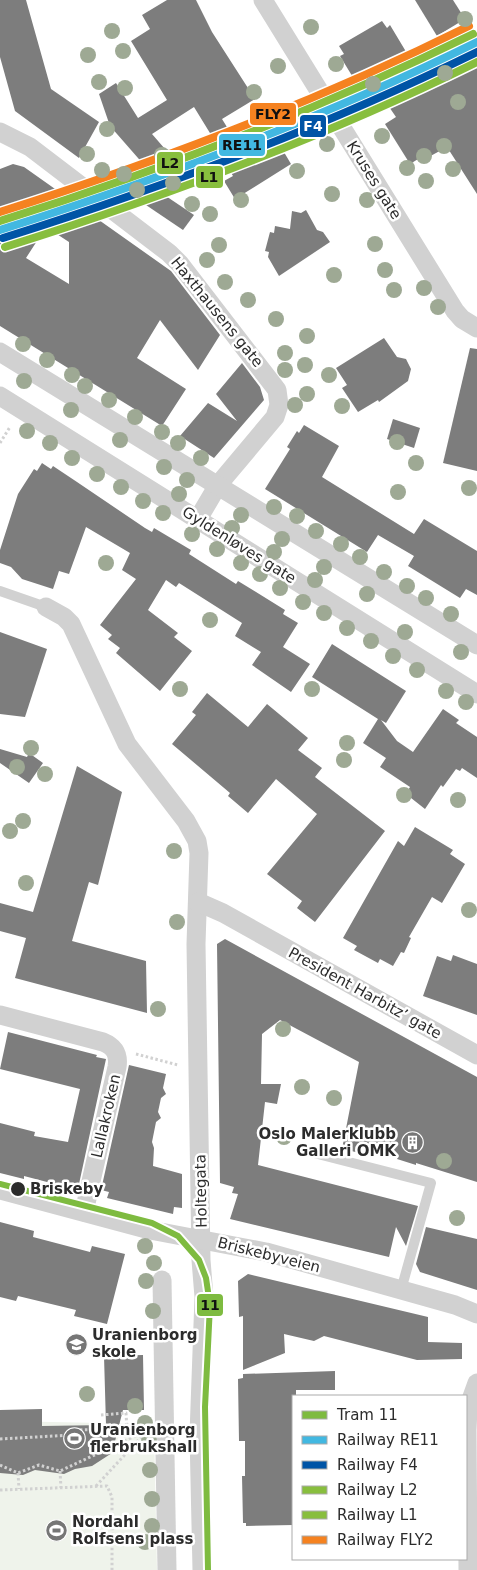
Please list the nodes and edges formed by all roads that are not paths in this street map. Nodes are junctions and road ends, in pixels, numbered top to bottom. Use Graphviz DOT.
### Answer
graph roads {
  1 [pos="263,0"];
  2 [pos="0,132"];
  3 [pos="477,328"];
  4 [pos="0,352"];
  5 [pos="0,396"];
  6 [pos="218,485"];
  7 [pos="198,519"];
  8 [pos="0,592"];
  9 [pos="46,607"];
  10 [pos="477,646"];
  11 [pos="477,694"];
  12 [pos="198,902"];
  13 [pos="0,1015"];
  14 [pos="477,1055"];
  15 [pos="302,1150"];
  16 [pos="0,1190"];
  17 [pos="84,1212"];
  18 [pos="202,1239"];
  19 [pos="162,1280"];
  20 [pos="401,1290"];
  21 [pos="477,1314"];
  22 [pos="477,1383"];
  23 [pos="467,1419"];
  24 [pos="467,1500"];
  25 [pos="167,1570"];
  26 [pos="202,1570"];
  27 [pos="468,1570"];
  1 -- 3 [label="street, Kruses gate"];
  2 -- 6 [label="street, Haxthausens gate"];
  4 -- 6 [label="street"];
  5 -- 7 [label="street, Gyldenløves gate"];
  6 -- 7 [label="street, Haxthausens gate"];
  6 -- 10 [label="street"];
  7 -- 11 [label="street, Gyldenløves gate"];
  8 -- 9 [label="lane"];
  9 -- 12 [label="street"];
  12 -- 14 [label="street, President Harbitz’ gate"];
  12 -- 18 [label="street, Holtegata"];
  13 -- 17 [label="street, Lallakroken"];
  15 -- 20 [label="lane"];
  16 -- 17 [label="street, Briskebyveien"];
  17 -- 18 [label="street, Briskebyveien"];
  18 -- 20 [label="street, Briskebyveien"];
  18 -- 26 [label="street, Holtegata"];
  19 -- 25 [label="street"];
  20 -- 21 [label="street, Briskebyveien"];
  22 -- 23 [label="street"];
  24 -- 27 [label="street"];
}
